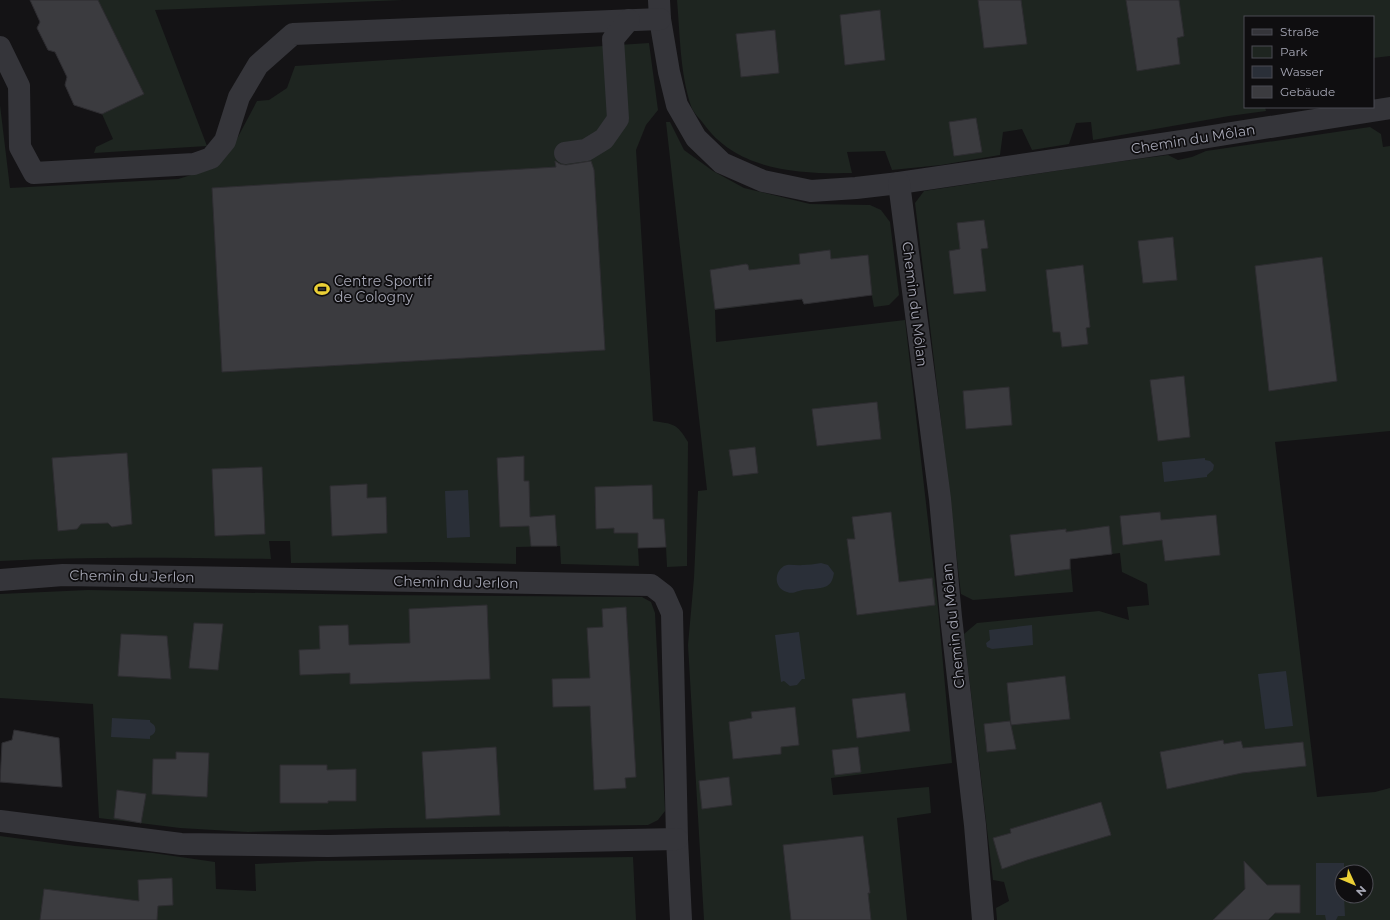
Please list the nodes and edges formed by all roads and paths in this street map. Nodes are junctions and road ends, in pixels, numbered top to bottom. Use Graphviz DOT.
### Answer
graph roads {
  1 [pos="660,9"];
  2 [pos="629,20"];
  3 [pos="0,47"];
  4 [pos="1390,108"];
  5 [pos="565,153"];
  6 [pos="899,183"];
  7 [pos="0,580"];
  8 [pos="0,822"];
  9 [pos="677,838"];
  10 [pos="681,920"];
  11 [pos="983,920"];
  1 -- 2 [label="street"];
  1 -- 6 [label="street"];
  2 -- 3 [label="street"];
  2 -- 5 [label="street"];
  4 -- 6 [label="street, Chemin du Môlan"];
  6 -- 11 [label="street, Chemin du Môlan"];
  7 -- 9 [label="street, Chemin du Jerlon"];
  8 -- 9 [label="street"];
  9 -- 10 [label="street, Chemin du Jerlon"];
}
